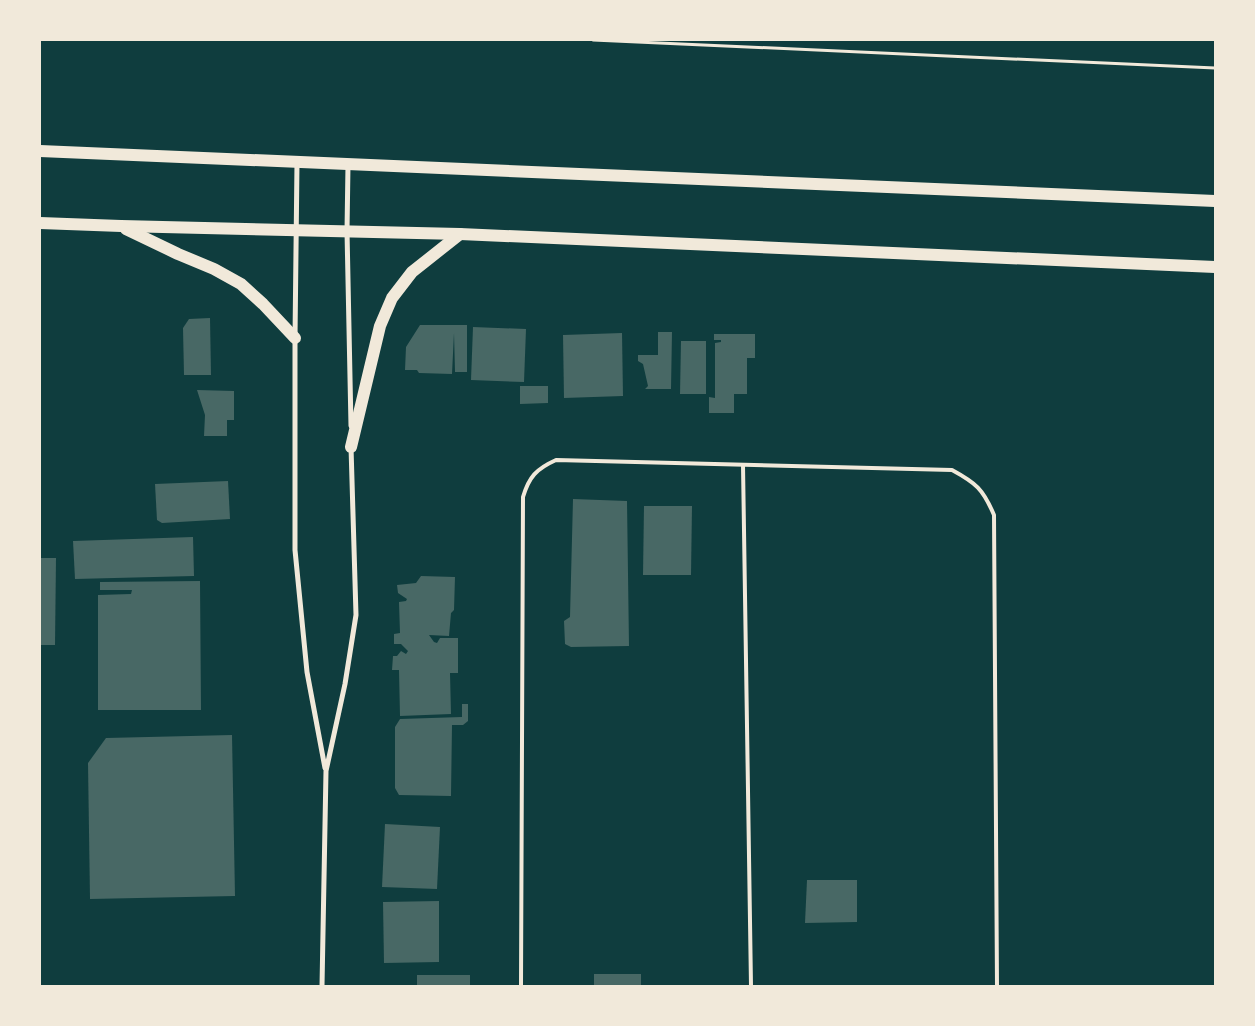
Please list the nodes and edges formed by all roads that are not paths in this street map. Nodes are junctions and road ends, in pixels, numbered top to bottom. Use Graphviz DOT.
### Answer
graph roads {
  1 [pos="40,151"];
  2 [pos="297,162"];
  3 [pos="348,163"];
  4 [pos="1215,201"];
  5 [pos="40,223"];
  6 [pos="121,226"];
  7 [pos="296,230"];
  8 [pos="347,231"];
  9 [pos="460,234"];
  10 [pos="1215,267"];
  11 [pos="295,338"];
  12 [pos="351,447"];
  13 [pos="742,465"];
  14 [pos="326,770"];
  15 [pos="322,986"];
  16 [pos="520,986"];
  17 [pos="752,986"];
  18 [pos="997,986"];
  1 -- 2 [label="main road"];
  2 -- 3 [label="main road"];
  2 -- 7 [label="street"];
  3 -- 4 [label="main road"];
  3 -- 8 [label="street"];
  5 -- 6 [label="main road"];
  6 -- 7 [label="main road"];
  6 -- 11 [label="main road"];
  7 -- 8 [label="main road"];
  7 -- 11 [label="street"];
  8 -- 9 [label="main road"];
  8 -- 12 [label="street"];
  9 -- 10 [label="main road"];
  9 -- 12 [label="main road"];
  11 -- 14 [label="street"];
  12 -- 14 [label="street"];
  13 -- 16 [label="lane"];
  13 -- 17 [label="lane"];
  13 -- 18 [label="lane"];
  14 -- 15 [label="street"];
}
